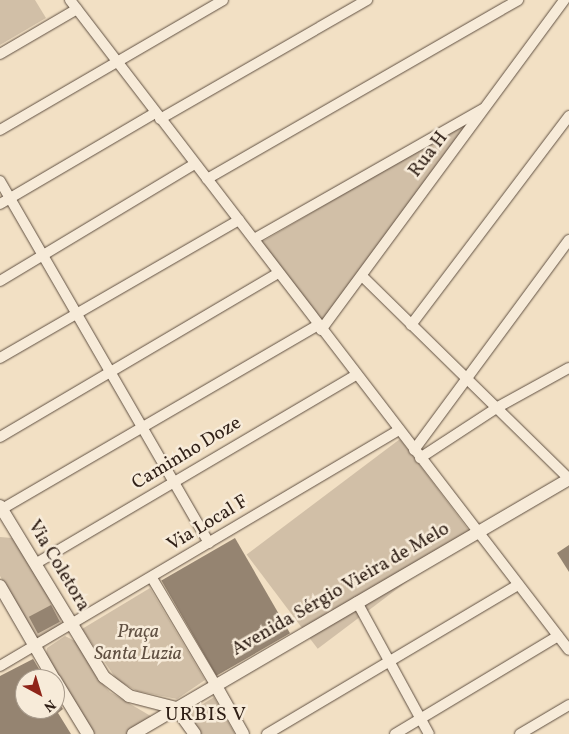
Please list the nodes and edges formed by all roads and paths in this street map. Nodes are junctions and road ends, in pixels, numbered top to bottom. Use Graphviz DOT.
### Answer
graph roads {
  1 [pos="223,0"];
  2 [pos="367,0"];
  3 [pos="518,0"];
  4 [pos="564,0"];
  5 [pos="72,2"];
  6 [pos="0,54"];
  7 [pos="116,62"];
  8 [pos="488,106"];
  9 [pos="158,116"];
  10 [pos="569,116"];
  11 [pos="0,130"];
  12 [pos="195,164"];
  13 [pos="207,179"];
  14 [pos="0,181"];
  15 [pos="5,201"];
  16 [pos="239,220"];
  17 [pos="254,239"];
  18 [pos="569,240"];
  19 [pos="43,255"];
  20 [pos="278,273"];
  21 [pos="362,276"];
  22 [pos="0,281"];
  23 [pos="77,314"];
  24 [pos="411,325"];
  25 [pos="319,328"];
  26 [pos="0,358"];
  27 [pos="568,368"];
  28 [pos="110,371"];
  29 [pos="356,375"];
  30 [pos="467,379"];
  31 [pos="498,407"];
  32 [pos="142,427"];
  33 [pos="399,430"];
  34 [pos="0,437"];
  35 [pos="417,454"];
  36 [pos="569,479"];
  37 [pos="174,482"];
  38 [pos="1,507"];
  39 [pos="0,529"];
  40 [pos="14,531"];
  41 [pos="478,532"];
  42 [pos="209,542"];
  43 [pos="35,564"];
  44 [pos="152,578"];
  45 [pos="518,585"];
  46 [pos="1,588"];
  47 [pos="357,602"];
  48 [pos="72,625"];
  49 [pos="558,636"];
  50 [pos="34,646"];
  51 [pos="569,650"];
  52 [pos="388,661"];
  53 [pos="0,666"];
  54 [pos="48,669"];
  55 [pos="216,686"];
  56 [pos="65,696"];
  57 [pos="569,705"];
  58 [pos="176,708"];
  59 [pos="421,719"];
  60 [pos="88,734"];
  61 [pos="133,734"];
  62 [pos="195,734"];
  63 [pos="244,734"];
  64 [pos="267,734"];
  65 [pos="395,734"];
  66 [pos="429,734"];
  67 [pos="520,734"];
  1 -- 7 [label="street"];
  2 -- 9 [label="street"];
  3 -- 13 [label="street"];
  4 -- 8 [label="street, Rua H"];
  5 -- 6 [label="street"];
  5 -- 7 [label="street"];
  7 -- 9 [label="street"];
  7 -- 11 [label="street"];
  8 -- 17 [label="street"];
  8 -- 21 [label="street, Rua H"];
  9 -- 12 [label="street"];
  9 -- 15 [label="street"];
  10 -- 24 [label="street"];
  12 -- 13 [label="street"];
  12 -- 19 [label="street"];
  13 -- 16 [label="street"];
  14 -- 15 [label="street"];
  15 -- 19 [label="street"];
  16 -- 17 [label="street"];
  16 -- 23 [label="street"];
  17 -- 20 [label="street"];
  18 -- 30 [label="street"];
  19 -- 22 [label="street"];
  19 -- 23 [label="street"];
  20 -- 25 [label="street"];
  20 -- 28 [label="street"];
  21 -- 24 [label="street"];
  21 -- 25 [label="street, Rua H"];
  23 -- 26 [label="street"];
  23 -- 28 [label="street"];
  24 -- 30 [label="street"];
  25 -- 29 [label="street"];
  25 -- 32 [label="street"];
  27 -- 31 [label="street"];
  28 -- 32 [label="street"];
  28 -- 34 [label="street"];
  29 -- 33 [label="street"];
  29 -- 37 [label="street, Caminho Doze"];
  30 -- 31 [label="street"];
  30 -- 35 [label="street"];
  31 -- 35 [label="street"];
  31 -- 36 [label="street"];
  32 -- 37 [label="street"];
  32 -- 38 [label="street"];
  33 -- 35 [label="street"];
  33 -- 42 [label="street, Via Local F"];
  35 -- 41 [label="street"];
  36 -- 41 [label="street, Avenida Sérgio Vieira de Melo"];
  37 -- 42 [label="street"];
  37 -- 43 [label="street, Caminho Doze"];
  38 -- 40 [label="street, Via Coletora"];
  39 -- 40 [label="street"];
  40 -- 43 [label="street, Via Coletora"];
  41 -- 45 [label="street"];
  41 -- 47 [label="street, Avenida Sérgio Vieira de Melo"];
  42 -- 44 [label="street, Via Local F"];
  43 -- 48 [label="street, Via Coletora"];
  44 -- 48 [label="street, Via Local F"];
  44 -- 55 [label="street"];
  45 -- 49 [label="street"];
  45 -- 52 [label="street"];
  46 -- 50 [label="street"];
  47 -- 52 [label="street"];
  47 -- 55 [label="street, Avenida Sérgio Vieira de Melo"];
  48 -- 50 [label="street, Via Local F"];
  48 -- 58 [label="street, Via Coletora"];
  49 -- 51 [label="street"];
  49 -- 59 [label="street"];
  50 -- 53 [label="street, Via Local F"];
  50 -- 54 [label="street"];
  52 -- 59 [label="street"];
  52 -- 64 [label="street"];
  55 -- 58 [label="street, Avenida Sérgio Vieira de Melo"];
  55 -- 63 [label="street"];
  56 -- 60 [label="street"];
  57 -- 67 [label="street"];
  58 -- 61 [label="street, Avenida Sérgio Vieira de Melo"];
  58 -- 62 [label="street"];
  59 -- 65 [label="street"];
  59 -- 66 [label="street"];
}
